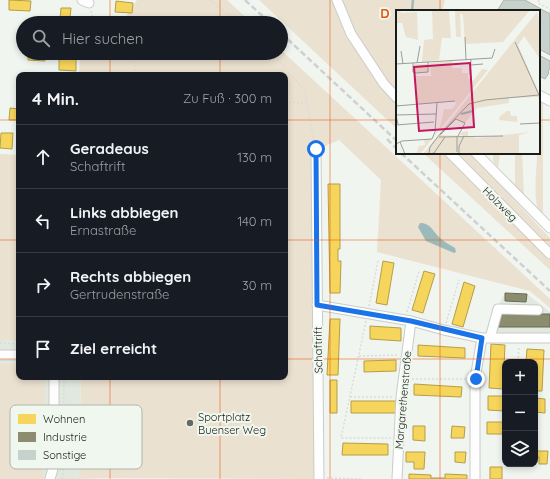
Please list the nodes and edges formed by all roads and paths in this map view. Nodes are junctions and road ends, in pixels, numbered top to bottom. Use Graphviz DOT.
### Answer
graph roads {
  1 [pos="210,0"];
  2 [pos="337,0"];
  3 [pos="539,0"];
  4 [pos="85,2"];
  5 [pos="550,11"];
  6 [pos="91,16"];
  7 [pos="230,16"];
  8 [pos="133,60"];
  9 [pos="278,60"];
  10 [pos="135,72"];
  11 [pos="540,96"];
  12 [pos="396,97"];
  13 [pos="550,101"];
  14 [pos="288,102"];
  15 [pos="306,103"];
  16 [pos="316,149"];
  17 [pos="451,154"];
  18 [pos="477,154"];
  19 [pos="550,228"];
  20 [pos="550,254"];
  21 [pos="378,261"];
  22 [pos="419,271"];
  23 [pos="459,280"];
  24 [pos="317,305"];
  25 [pos="538,310"];
  26 [pos="368,314"];
  27 [pos="408,320"];
  28 [pos="444,330"];
  29 [pos="518,337"];
  30 [pos="486,338"];
  31 [pos="550,338"];
  32 [pos="0,344"];
  33 [pos="16,344"];
  34 [pos="0,355"];
  35 [pos="16,355"];
  36 [pos="407,355"];
  37 [pos="358,356"];
  38 [pos="518,359"];
  39 [pos="404,379"];
  40 [pos="476,379"];
  41 [pos="54,380"];
  42 [pos="64,380"];
  43 [pos="350,397"];
  44 [pos="401,397"];
  45 [pos="54,405"];
  46 [pos="64,405"];
  47 [pos="399,438"];
  48 [pos="53,469"];
  49 [pos="63,469"];
  50 [pos="50,479"];
  51 [pos="62,479"];
  52 [pos="319,479"];
  53 [pos="361,479"];
  54 [pos="396,479"];
  55 [pos="475,479"];
  1 -- 7 [label="path"];
  2 -- 12 [label="street"];
  3 -- 5 [label="path"];
  4 -- 6 [label="path"];
  8 -- 10 [label="path"];
  9 -- 15 [label="path"];
  11 -- 13 [label="street"];
  14 -- 15 [label="path"];
  15 -- 16 [label="path"];
  16 -- 24 [label="street, Schaftrift"];
  17 -- 20 [label="street, Holzweg"];
  18 -- 19 [label="street"];
  21 -- 26 [label="path"];
  22 -- 27 [label="path"];
  23 -- 28 [label="path"];
  24 -- 26 [label="street"];
  24 -- 52 [label="street, Schaftrift"];
  25 -- 30 [label="street"];
  26 -- 27 [label="street"];
  26 -- 37 [label="path"];
  27 -- 28 [label="street"];
  27 -- 36 [label="street, Margarethenstraße"];
  28 -- 30 [label="street"];
  29 -- 30 [label="street"];
  29 -- 31 [label="street"];
  29 -- 38 [label="path"];
  30 -- 40 [label="street"];
  32 -- 33 [label="path"];
  34 -- 35 [label="street"];
  36 -- 37 [label="path"];
  36 -- 39 [label="street, Margarethenstraße"];
  37 -- 43 [label="path"];
  39 -- 40 [label="path"];
  39 -- 44 [label="street, Margarethenstraße"];
  40 -- 55 [label="street"];
  41 -- 45 [label="street"];
  42 -- 46 [label="path"];
  43 -- 44 [label="path"];
  43 -- 47 [label="path"];
  44 -- 47 [label="street, Margarethenstraße"];
  47 -- 54 [label="street, Margarethenstraße"];
  48 -- 50 [label="street"];
  49 -- 51 [label="path"];
  52 -- 53 [label="path"];
}
